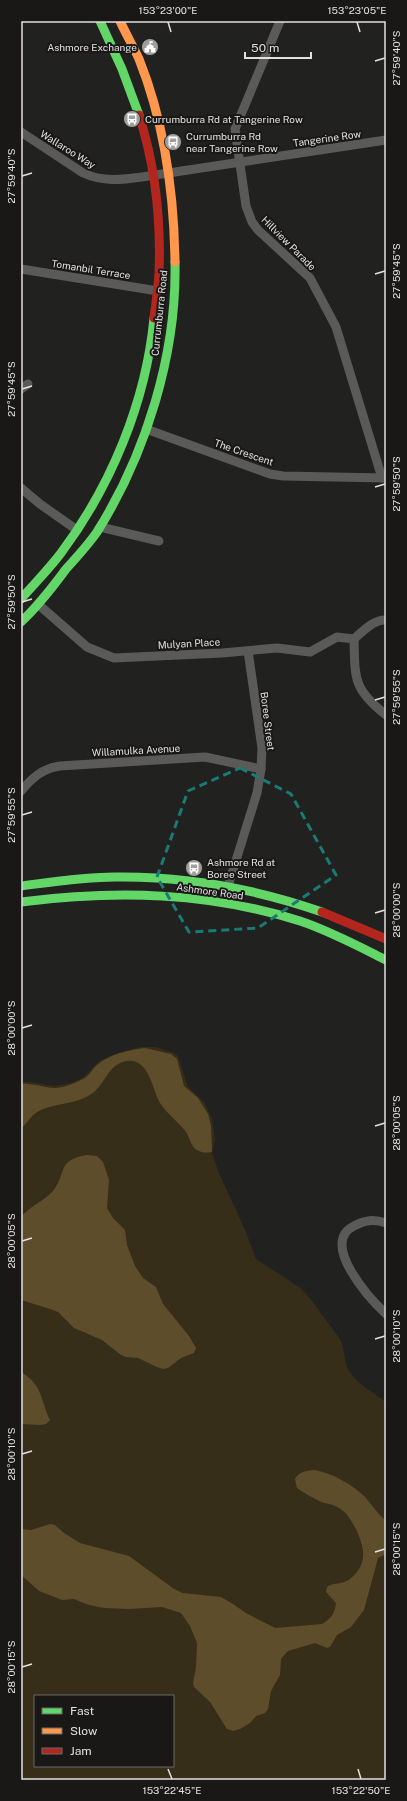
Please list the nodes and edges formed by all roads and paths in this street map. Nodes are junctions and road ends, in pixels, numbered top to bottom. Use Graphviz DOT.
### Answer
graph roads {
  1 [pos="100,21"];
  2 [pos="120,21"];
  3 [pos="280,21"];
  4 [pos="21,132"];
  5 [pos="386,140"];
  6 [pos="240,162"];
  7 [pos="169,173"];
  8 [pos="153,175"];
  9 [pos="21,269"];
  10 [pos="158,291"];
  11 [pos="146,429"];
  12 [pos="384,478"];
  13 [pos="21,488"];
  14 [pos="100,527"];
  15 [pos="77,530"];
  16 [pos="159,541"];
  17 [pos="21,599"];
  18 [pos="39,605"];
  19 [pos="386,620"];
  20 [pos="21,622"];
  21 [pos="354,639"];
  22 [pos="248,651"];
  23 [pos="386,715"];
  24 [pos="261,769"];
  25 [pos="21,791"];
  26 [pos="21,886"];
  27 [pos="228,886"];
  28 [pos="21,902"];
  29 [pos="386,939"];
  30 [pos="386,960"];
  31 [pos="386,1223"];
  32 [pos="386,1314"];
  1 -- 8 [label="main road, Currumburra Road"];
  2 -- 7 [label="main road, Currumburra Road"];
  3 -- 6 [label="street, Hillview Parade"];
  4 -- 8 [label="street, Wallaroo Way"];
  5 -- 6 [label="street, Tangerine Row"];
  6 -- 7 [label="street, Tangerine Row"];
  6 -- 12 [label="street, Hillview Parade"];
  7 -- 8 [label="street, Tangerine Row"];
  7 -- 11 [label="main road, Currumburra Road"];
  8 -- 10 [label="main road, Currumburra Road"];
  9 -- 10 [label="street, Tomanbil Terrace"];
  10 -- 15 [label="main road, Currumburra Road"];
  11 -- 12 [label="street, The Crescent"];
  11 -- 14 [label="main road, Currumburra Road"];
  13 -- 15 [label="street"];
  14 -- 16 [label="street"];
  14 -- 18 [label="main road, Currumburra Road"];
  15 -- 17 [label="main road, Currumburra Road"];
  18 -- 20 [label="main road, Currumburra Road"];
  18 -- 22 [label="street, Mulyan Place"];
  19 -- 21 [label="street"];
  21 -- 22 [label="street, Mulyan Place"];
  21 -- 23 [label="street"];
  22 -- 24 [label="street, Boree Street"];
  24 -- 25 [label="street, Willamulka Avenue"];
  24 -- 27 [label="street, Boree Street"];
  26 -- 27 [label="main road, Ashmore Road"];
  27 -- 29 [label="main road, Ashmore Road"];
  28 -- 30 [label="main road, Ashmore Road"];
  31 -- 32 [label="street"];
}
